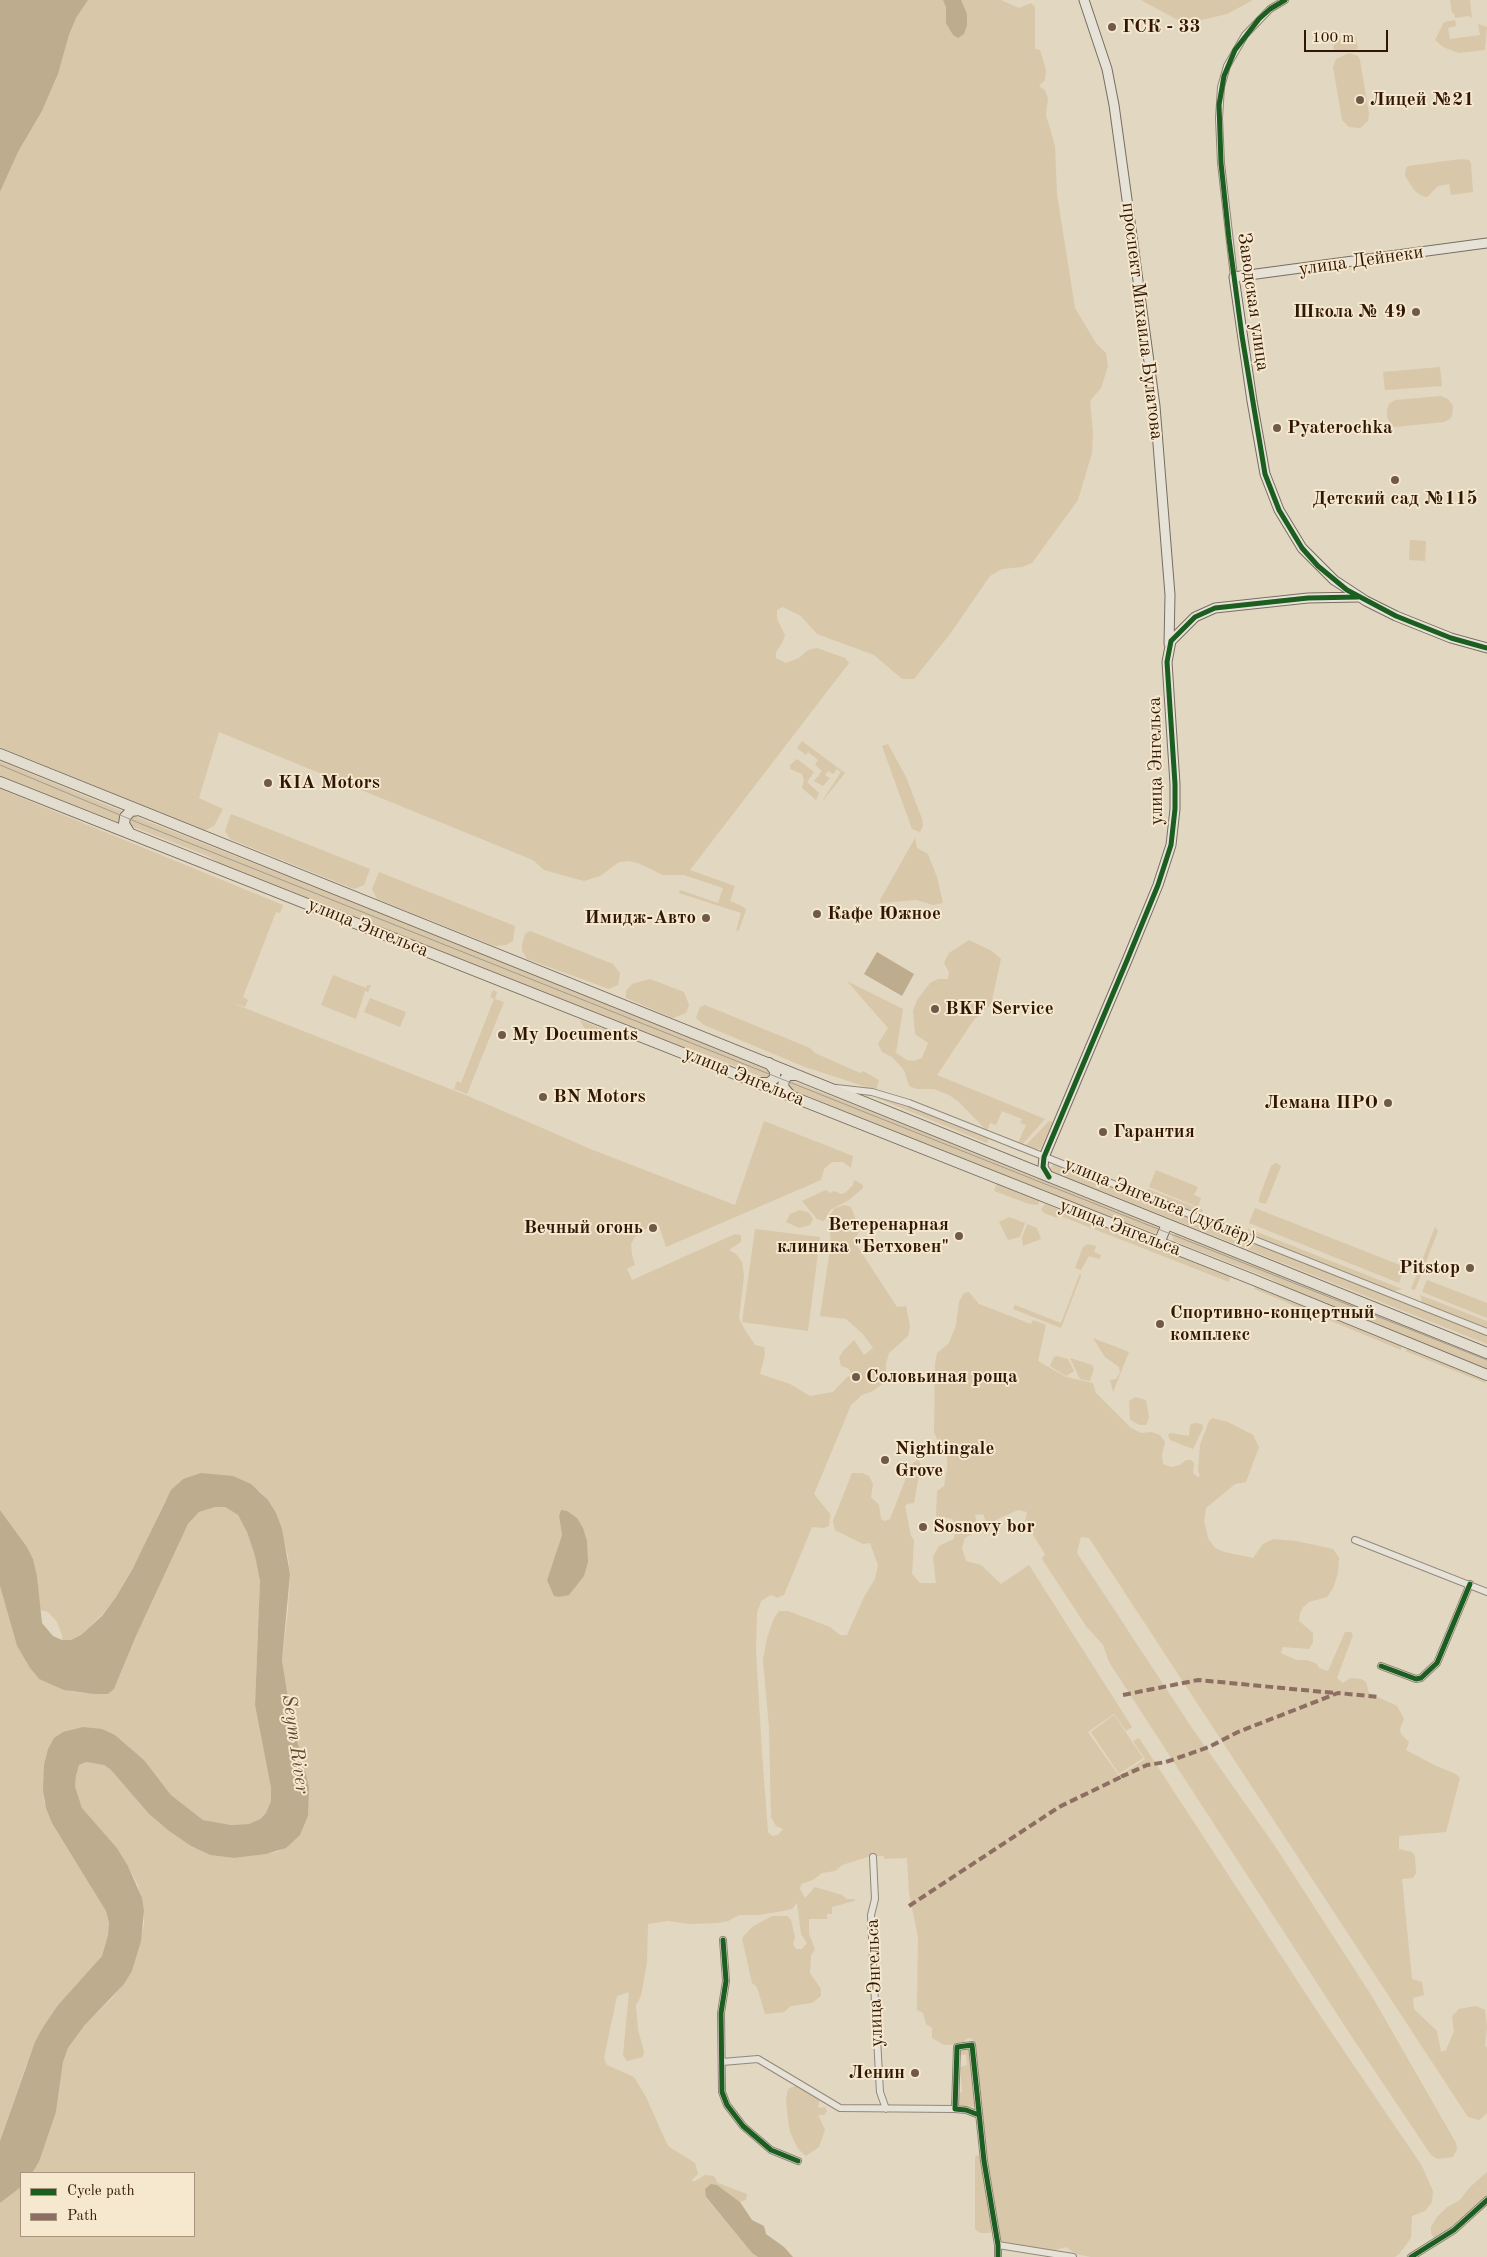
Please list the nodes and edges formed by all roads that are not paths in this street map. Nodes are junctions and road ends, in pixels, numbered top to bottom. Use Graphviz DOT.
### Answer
graph roads {
  1 [pos="1084,0"];
  2 [pos="1285,0"];
  3 [pos="1487,243"];
  4 [pos="1234,277"];
  5 [pos="1334,580"];
  6 [pos="1331,597"];
  7 [pos="1358,597"];
  8 [pos="1169,646"];
  9 [pos="1487,648"];
  10 [pos="0,754"];
  11 [pos="0,782"];
  12 [pos="139,810"];
  13 [pos="129,832"];
  14 [pos="762,1060"];
  15 [pos="806,1078"];
  16 [pos="756,1081"];
  17 [pos="828,1087"];
  18 [pos="797,1098"];
  19 [pos="1044,1157"];
  20 [pos="1049,1177"];
  21 [pos="1167,1224"];
  22 [pos="1159,1243"];
  23 [pos="1487,1332"];
  24 [pos="1487,1353"];
  25 [pos="1487,1375"];
  26 [pos="1355,1540"];
  27 [pos="1470,1584"];
  28 [pos="1487,1592"];
  29 [pos="1381,1666"];
  30 [pos="873,1857"];
  31 [pos="723,1940"];
  32 [pos="722,2062"];
  33 [pos="886,2108"];
  34 [pos="955,2109"];
  35 [pos="979,2115"];
  36 [pos="798,2161"];
  37 [pos="1487,2200"];
  38 [pos="998,2245"];
  39 [pos="998,2257"];
  40 [pos="1073,2257"];
  41 [pos="1411,2257"];
  1 -- 8 [label="street, проспект Михаила Булатова"];
  2 -- 4 [label="street, Заводская улица"];
  3 -- 4 [label="street, улица Дейнеки"];
  4 -- 5 [label="street, Заводская улица"];
  5 -- 6 [label="street"];
  5 -- 7 [label="street, Заводская улица"];
  6 -- 7 [label="street, Заводская улица"];
  6 -- 8 [label="street"];
  7 -- 9 [label="street, Заводская улица"];
  8 -- 19 [label="street, улица Энгельса"];
  10 -- 12 [label="main road, улица Энгельса"];
  11 -- 13 [label="main road, улица Энгельса"];
  12 -- 13 [label="main road"];
  12 -- 14 [label="main road, улица Энгельса"];
  13 -- 16 [label="main road, улица Энгельса"];
  14 -- 15 [label="main road, улица Энгельса"];
  14 -- 16 [label="main road"];
  15 -- 17 [label="main road, улица Энгельса"];
  15 -- 18 [label="main road"];
  16 -- 18 [label="main road, улица Энгельса"];
  17 -- 19 [label="street, улица Энгельса (дублёр)"];
  17 -- 20 [label="main road, улица Энгельса"];
  18 -- 22 [label="main road, улица Энгельса"];
  19 -- 20 [label="street, улица Энгельса"];
  19 -- 23 [label="street, улица Энгельса (дублёр)"];
  20 -- 21 [label="main road, улица Энгельса"];
  21 -- 22 [label="main road"];
  21 -- 24 [label="main road, улица Энгельса"];
  22 -- 25 [label="main road, улица Энгельса"];
  26 -- 27 [label="street"];
  27 -- 28 [label="street"];
  27 -- 29 [label="street"];
  30 -- 33 [label="street, улица Энгельса"];
  31 -- 32 [label="street"];
  32 -- 33 [label="street"];
  32 -- 36 [label="street"];
  33 -- 34 [label="street"];
  34 -- 35 [label="street"];
  34 -- 35 [label="street"];
  35 -- 38 [label="street"];
  37 -- 41 [label="street"];
  38 -- 39 [label="street"];
  38 -- 40 [label="street"];
}
